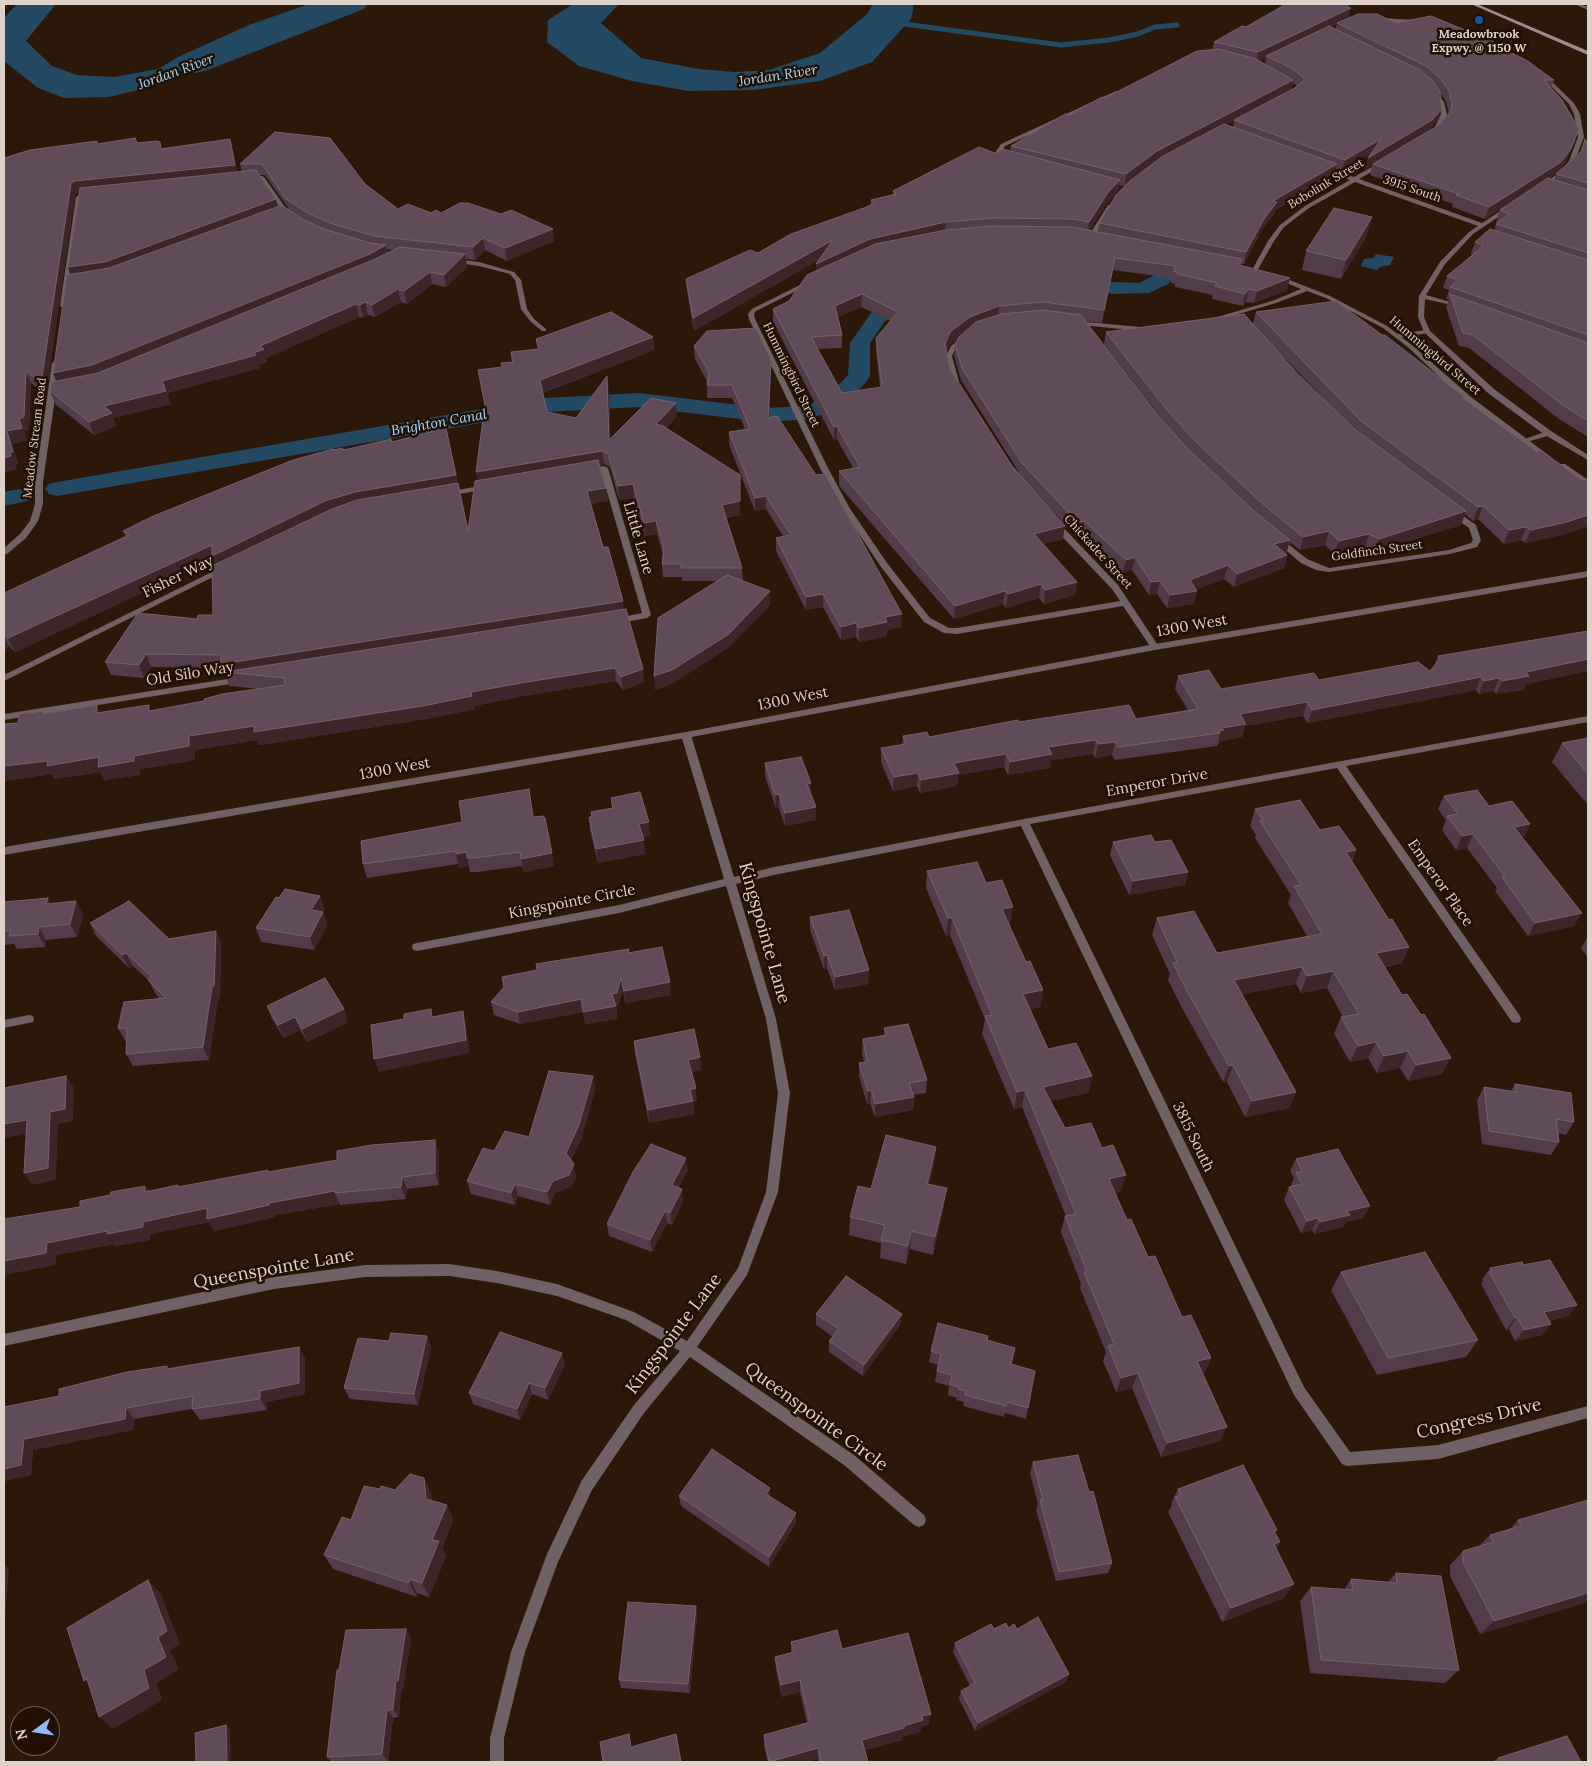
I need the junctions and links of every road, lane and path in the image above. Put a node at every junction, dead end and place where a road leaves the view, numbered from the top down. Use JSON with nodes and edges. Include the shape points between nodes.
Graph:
{"nodes":[{"id":1,"x":1473,"y":4,"type":"edge"},
{"id":2,"x":1576,"y":4,"type":"edge"},
{"id":3,"x":1588,"y":9,"type":"edge"},
{"id":4,"x":1376,"y":20,"type":"edge"},
{"id":5,"x":1420,"y":22,"type":"edge"},
{"id":6,"x":1588,"y":53,"type":"edge"},
{"id":7,"x":1534,"y":69,"type":"edge"},
{"id":8,"x":1426,"y":85,"type":"edge"},
{"id":9,"x":1128,"y":87,"type":"edge"},
{"id":10,"x":1432,"y":134,"type":"edge"},
{"id":11,"x":1585,"y":138,"type":"edge"},
{"id":12,"x":1391,"y":159,"type":"edge"},
{"id":13,"x":1009,"y":161,"type":"edge"},
{"id":14,"x":1312,"y":165,"type":"edge"},
{"id":15,"x":242,"y":179,"type":"edge"},
{"id":16,"x":1353,"y":180,"type":"junction"},
{"id":17,"x":1543,"y":186,"type":"junction"},
{"id":18,"x":1552,"y":188,"type":"edge"},
{"id":19,"x":1536,"y":191,"type":"edge"},
{"id":20,"x":89,"y":195,"type":"edge"},
{"id":21,"x":1116,"y":200,"type":"edge"},
{"id":22,"x":1520,"y":200,"type":"edge"},
{"id":23,"x":286,"y":213,"type":"junction"},
{"id":24,"x":277,"y":216,"type":"edge"},
{"id":25,"x":293,"y":218,"type":"edge"},
{"id":26,"x":1482,"y":225,"type":"junction"},
{"id":27,"x":1471,"y":233,"type":"junction"},
{"id":28,"x":1478,"y":235,"type":"dead end"},
{"id":29,"x":1081,"y":236,"type":"edge"},
{"id":30,"x":1091,"y":237,"type":"junction"},
{"id":31,"x":1100,"y":239,"type":"edge"},
{"id":32,"x":441,"y":260,"type":"edge"},
{"id":33,"x":1246,"y":268,"type":"edge"},
{"id":34,"x":1255,"y":270,"type":"junction"},
{"id":35,"x":1264,"y":273,"type":"edge"},
{"id":36,"x":1272,"y":276,"type":"edge"},
{"id":37,"x":818,"y":278,"type":"edge"},
{"id":38,"x":1307,"y":288,"type":"junction"},
{"id":39,"x":1422,"y":296,"type":"junction"},
{"id":40,"x":1463,"y":308,"type":"edge"},
{"id":41,"x":62,"y":314,"type":"edge"},
{"id":42,"x":1211,"y":320,"type":"edge"},
{"id":43,"x":1069,"y":322,"type":"edge"},
{"id":44,"x":1082,"y":324,"type":"junction"},
{"id":45,"x":544,"y":330,"type":"dead end"},
{"id":46,"x":1146,"y":330,"type":"edge"},
{"id":47,"x":1088,"y":331,"type":"edge"},
{"id":48,"x":972,"y":332,"type":"edge"},
{"id":49,"x":1427,"y":332,"type":"junction"},
{"id":50,"x":1397,"y":336,"type":"junction"},
{"id":51,"x":57,"y":351,"type":"edge"},
{"id":52,"x":960,"y":391,"type":"edge"},
{"id":53,"x":1548,"y":433,"type":"junction"},
{"id":54,"x":1523,"y":441,"type":"junction"},
{"id":55,"x":1588,"y":458,"type":"edge"},
{"id":56,"x":575,"y":473,"type":"edge"},
{"id":57,"x":1588,"y":482,"type":"edge"},
{"id":58,"x":499,"y":485,"type":"edge"},
{"id":59,"x":434,"y":496,"type":"edge"},
{"id":60,"x":1442,"y":505,"type":"edge"},
{"id":61,"x":1048,"y":515,"type":"edge"},
{"id":62,"x":1271,"y":534,"type":"edge"},
{"id":63,"x":4,"y":552,"type":"edge"},
{"id":64,"x":233,"y":566,"type":"edge"},
{"id":65,"x":1588,"y":574,"type":"edge"},
{"id":66,"x":1126,"y":603,"type":"junction"},
{"id":67,"x":609,"y":622,"type":"edge"},
{"id":68,"x":947,"y":631,"type":"joint"},
{"id":69,"x":1155,"y":647,"type":"junction"},
{"id":70,"x":4,"y":678,"type":"edge"},
{"id":71,"x":251,"y":678,"type":"edge"},
{"id":72,"x":4,"y":717,"type":"edge"},
{"id":73,"x":1588,"y":719,"type":"edge"},
{"id":74,"x":686,"y":735,"type":"junction"},
{"id":75,"x":1340,"y":765,"type":"junction"},
{"id":76,"x":1024,"y":822,"type":"junction"},
{"id":77,"x":4,"y":851,"type":"edge"},
{"id":78,"x":732,"y":882,"type":"junction"},
{"id":79,"x":418,"y":947,"type":"dead end"},
{"id":80,"x":29,"y":1019,"type":"dead end"},
{"id":81,"x":1516,"y":1019,"type":"dead end"},
{"id":82,"x":4,"y":1024,"type":"edge"},
{"id":83,"x":4,"y":1340,"type":"edge"},
{"id":84,"x":689,"y":1349,"type":"junction"},
{"id":85,"x":1588,"y":1412,"type":"edge"},
{"id":86,"x":1347,"y":1459,"type":"joint"},
{"id":87,"x":919,"y":1520,"type":"dead end"},
{"id":88,"x":497,"y":1762,"type":"edge"}],
"edges":[{"from":1,"to":6,"type":"main road"},
{"from":2,"to":3,"type":"street"},
{"from":4,"to":5,"type":"street"},
{"from":7,"to":11,"type":"street","via":[[1571,103]]},
{"from":8,"to":10,"type":"street","via":[[1441,102],[1444,114],[1440,127]]},
{"from":9,"to":13,"type":"street","via":[[1003,146],[998,153]]},
{"from":11,"to":17,"type":"street","via":[[1572,162]]},
{"from":12,"to":16,"type":"street","name":"Bobolink Street"},
{"from":14,"to":16,"type":"street","name":"3915 South"},
{"from":15,"to":23,"type":"street","via":[[262,178]]},
{"from":16,"to":26,"type":"street","name":"3915 South"},
{"from":16,"to":34,"type":"street","name":"Bobolink Street","via":[[1282,226]]},
{"from":17,"to":18,"type":"street"},
{"from":17,"to":19,"type":"street"},
{"from":20,"to":41,"type":"street","via":[[79,196],[69,285]]},
{"from":21,"to":30,"type":"street"},
{"from":22,"to":26,"type":"street"},
{"from":23,"to":24,"type":"street"},
{"from":23,"to":25,"type":"street"},
{"from":26,"to":27,"type":"street"},
{"from":27,"to":28,"type":"street"},
{"from":27,"to":39,"type":"street","via":[[1442,263]]},
{"from":29,"to":30,"type":"street"},
{"from":30,"to":31,"type":"street"},
{"from":32,"to":45,"type":"street","via":[[479,264],[512,273],[518,280],[524,309]]},
{"from":33,"to":34,"type":"street"},
{"from":34,"to":35,"type":"street"},
{"from":36,"to":38,"type":"street","name":"Hummingbird Street"},
{"from":37,"to":68,"type":"street","name":"Hummingbird Street","via":[[764,304],[751,314],[754,326],[846,507],[884,565],[927,620]]},
{"from":38,"to":42,"type":"street","via":[[1240,317]]},
{"from":38,"to":50,"type":"street","name":"Hummingbird Street","via":[[1367,316]]},
{"from":39,"to":40,"type":"street"},
{"from":39,"to":49,"type":"street","via":[[1422,317]]},
{"from":43,"to":44,"type":"street"},
{"from":44,"to":46,"type":"street"},
{"from":44,"to":47,"type":"street"},
{"from":48,"to":52,"type":"street","via":[[953,347],[950,356],[951,369]]},
{"from":49,"to":50,"type":"street"},
{"from":49,"to":53,"type":"street","name":"Hummingbird Street","via":[[1491,390]]},
{"from":50,"to":54,"type":"street","name":"Hummingbird Street","via":[[1468,399]]},
{"from":51,"to":63,"type":"street","name":"Meadow Stream Road","via":[[57,390],[39,482],[39,504],[34,522]]},
{"from":53,"to":54,"type":"street"},
{"from":53,"to":55,"type":"street","name":"Hummingbird Street"},
{"from":54,"to":57,"type":"street","name":"Hummingbird Street"},
{"from":56,"to":67,"type":"street","name":"Little Lane","via":[[604,468],[647,615]]},
{"from":58,"to":59,"type":"street"},
{"from":60,"to":62,"type":"street","name":"Goldfinch Street","via":[[1473,527],[1478,540],[1468,548],[1329,570],[1304,561]]},
{"from":61,"to":66,"type":"street","name":"Chickadee Street"},
{"from":64,"to":70,"type":"street","name":"Fisher Way"},
{"from":65,"to":69,"type":"street","name":"1300 West"},
{"from":66,"to":68,"type":"street","name":"Chickadee Street"},
{"from":66,"to":69,"type":"street","name":"Chickadee Street"},
{"from":69,"to":74,"type":"street","name":"1300 West"},
{"from":71,"to":72,"type":"street","name":"Old Silo Way"},
{"from":73,"to":75,"type":"street","name":"Emperor Drive"},
{"from":74,"to":77,"type":"street","name":"1300 West"},
{"from":74,"to":78,"type":"street","name":"Kingspointe Lane"},
{"from":75,"to":76,"type":"street","name":"Emperor Drive"},
{"from":75,"to":81,"type":"street","name":"Emperor Place"},
{"from":76,"to":78,"type":"street","name":"Emperor Drive"},
{"from":76,"to":86,"type":"street","name":"3815 South","via":[[1299,1391]]},
{"from":78,"to":79,"type":"street","name":"Kingspointe Circle","via":[[619,909]]},
{"from":78,"to":84,"type":"street","name":"Kingspointe Lane","via":[[771,1018],[784,1093],[772,1192],[743,1271]]},
{"from":80,"to":82,"type":"street"},
{"from":83,"to":84,"type":"street","name":"Queenspointe Lane","via":[[274,1282],[365,1271],[449,1270],[557,1290],[630,1316]]},
{"from":84,"to":87,"type":"street","name":"Queenspointe Circle","via":[[849,1460]]},
{"from":84,"to":88,"type":"street","name":"Kingspointe Lane","via":[[639,1409],[586,1485],[552,1559],[518,1652],[497,1738]]},
{"from":85,"to":86,"type":"street","name":"Congress Drive","via":[[1438,1452]]}]}
